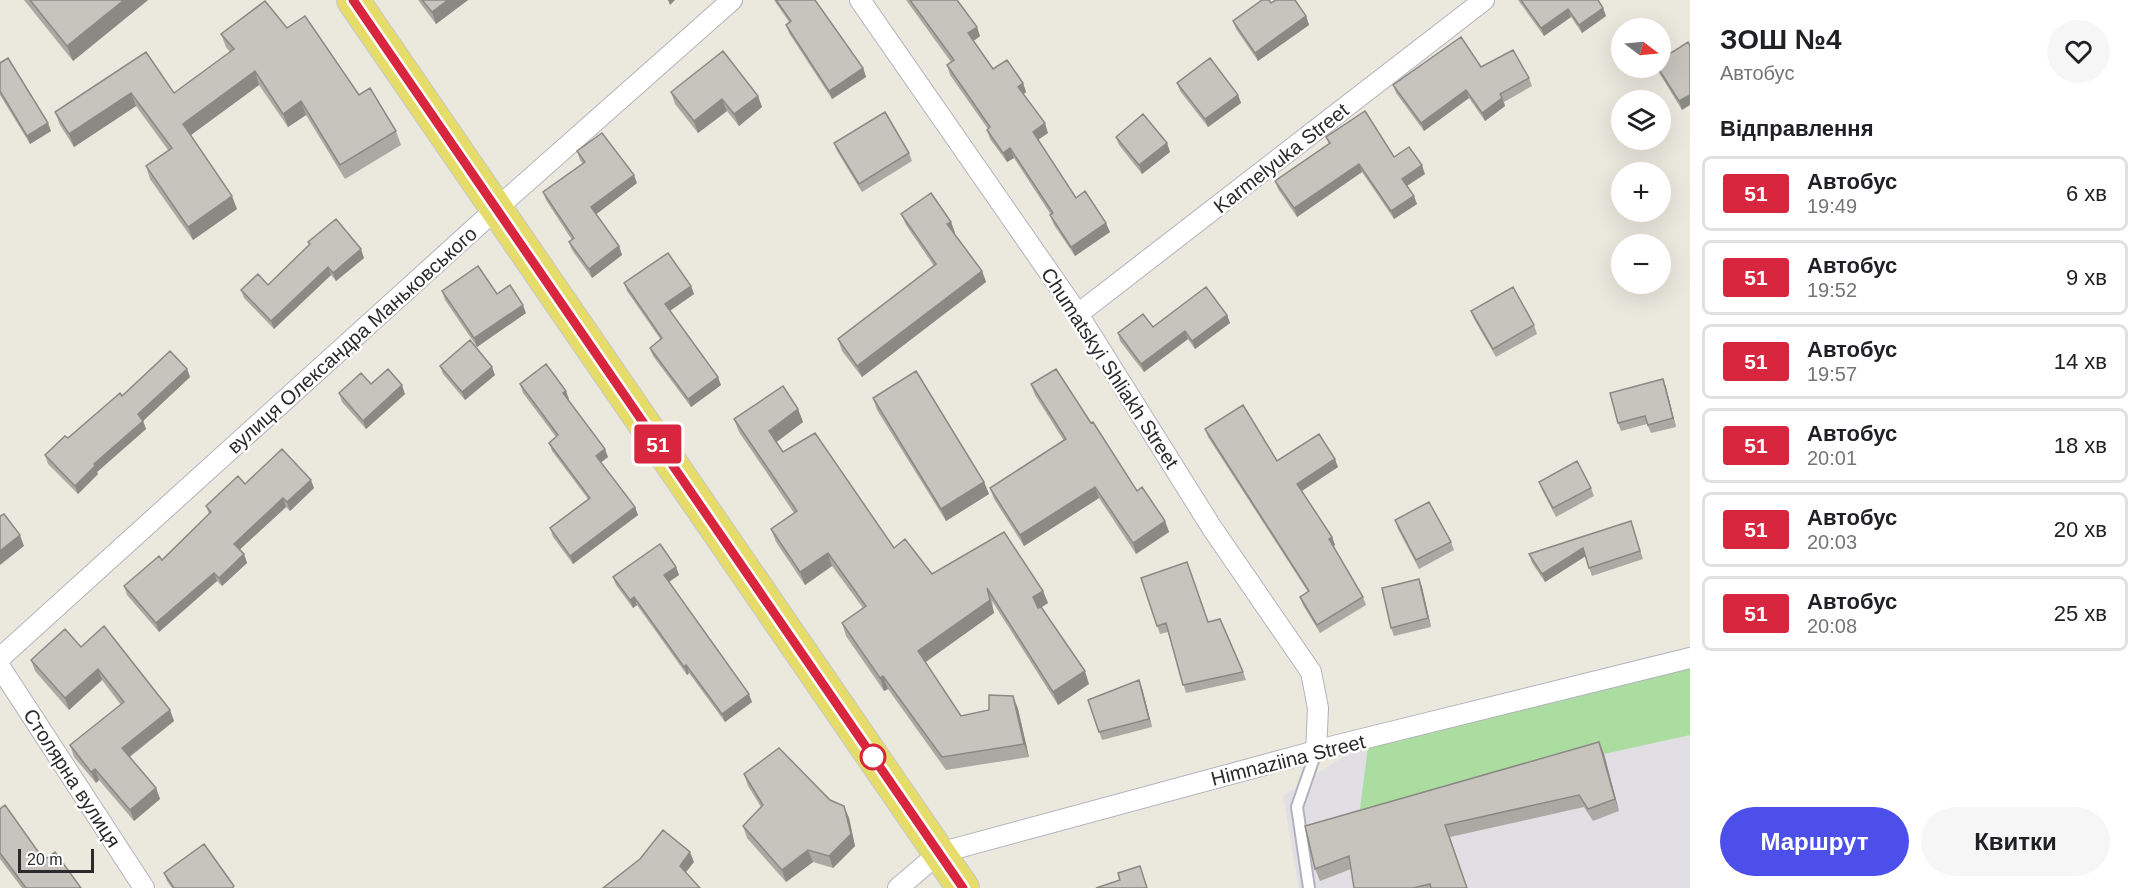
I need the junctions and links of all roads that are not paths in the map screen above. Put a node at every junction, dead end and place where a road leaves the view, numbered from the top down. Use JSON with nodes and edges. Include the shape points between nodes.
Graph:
{"nodes":[{"id":1,"x":353,"y":0,"type":"edge"},
{"id":2,"x":732,"y":0,"type":"edge"},
{"id":3,"x":860,"y":0,"type":"edge"},
{"id":4,"x":1484,"y":0,"type":"edge"},
{"id":5,"x":496,"y":209,"type":"junction"},
{"id":6,"x":1078,"y":314,"type":"junction"},
{"id":7,"x":0,"y":658,"type":"edge"},
{"id":8,"x":1690,"y":658,"type":"edge"},
{"id":9,"x":0,"y":667,"type":"edge"},
{"id":10,"x":1316,"y":752,"type":"junction"},
{"id":11,"x":939,"y":853,"type":"junction"},
{"id":12,"x":144,"y":888,"type":"edge"},
{"id":13,"x":898,"y":888,"type":"edge"},
{"id":14,"x":963,"y":888,"type":"edge"},
{"id":15,"x":1309,"y":888,"type":"edge"}],
"edges":[{"from":1,"to":5,"type":"main road"},
{"from":2,"to":5,"type":"street","name":"вулиця Олександра Маньковського"},
{"from":3,"to":6,"type":"street","name":"Chumatskyi Shliakh Street"},
{"from":4,"to":6,"type":"street","name":"Karmelyuka Street"},
{"from":5,"to":7,"type":"street","name":"вулиця Олександра Маньковського"},
{"from":5,"to":11,"type":"main road"},
{"from":6,"to":10,"type":"street","name":"Chumatskyi Shliakh Street","via":[[1212,528],[1311,672],[1318,708]]},
{"from":8,"to":10,"type":"street","name":"Himnaziina Street"},
{"from":9,"to":12,"type":"street","name":"Столярна вулиця"},
{"from":10,"to":11,"type":"street","name":"Himnaziina Street"},
{"from":10,"to":15,"type":"lane","via":[[1297,807]]},
{"from":11,"to":13,"type":"street","name":"Himnaziina Street"},
{"from":11,"to":14,"type":"main road"}]}
